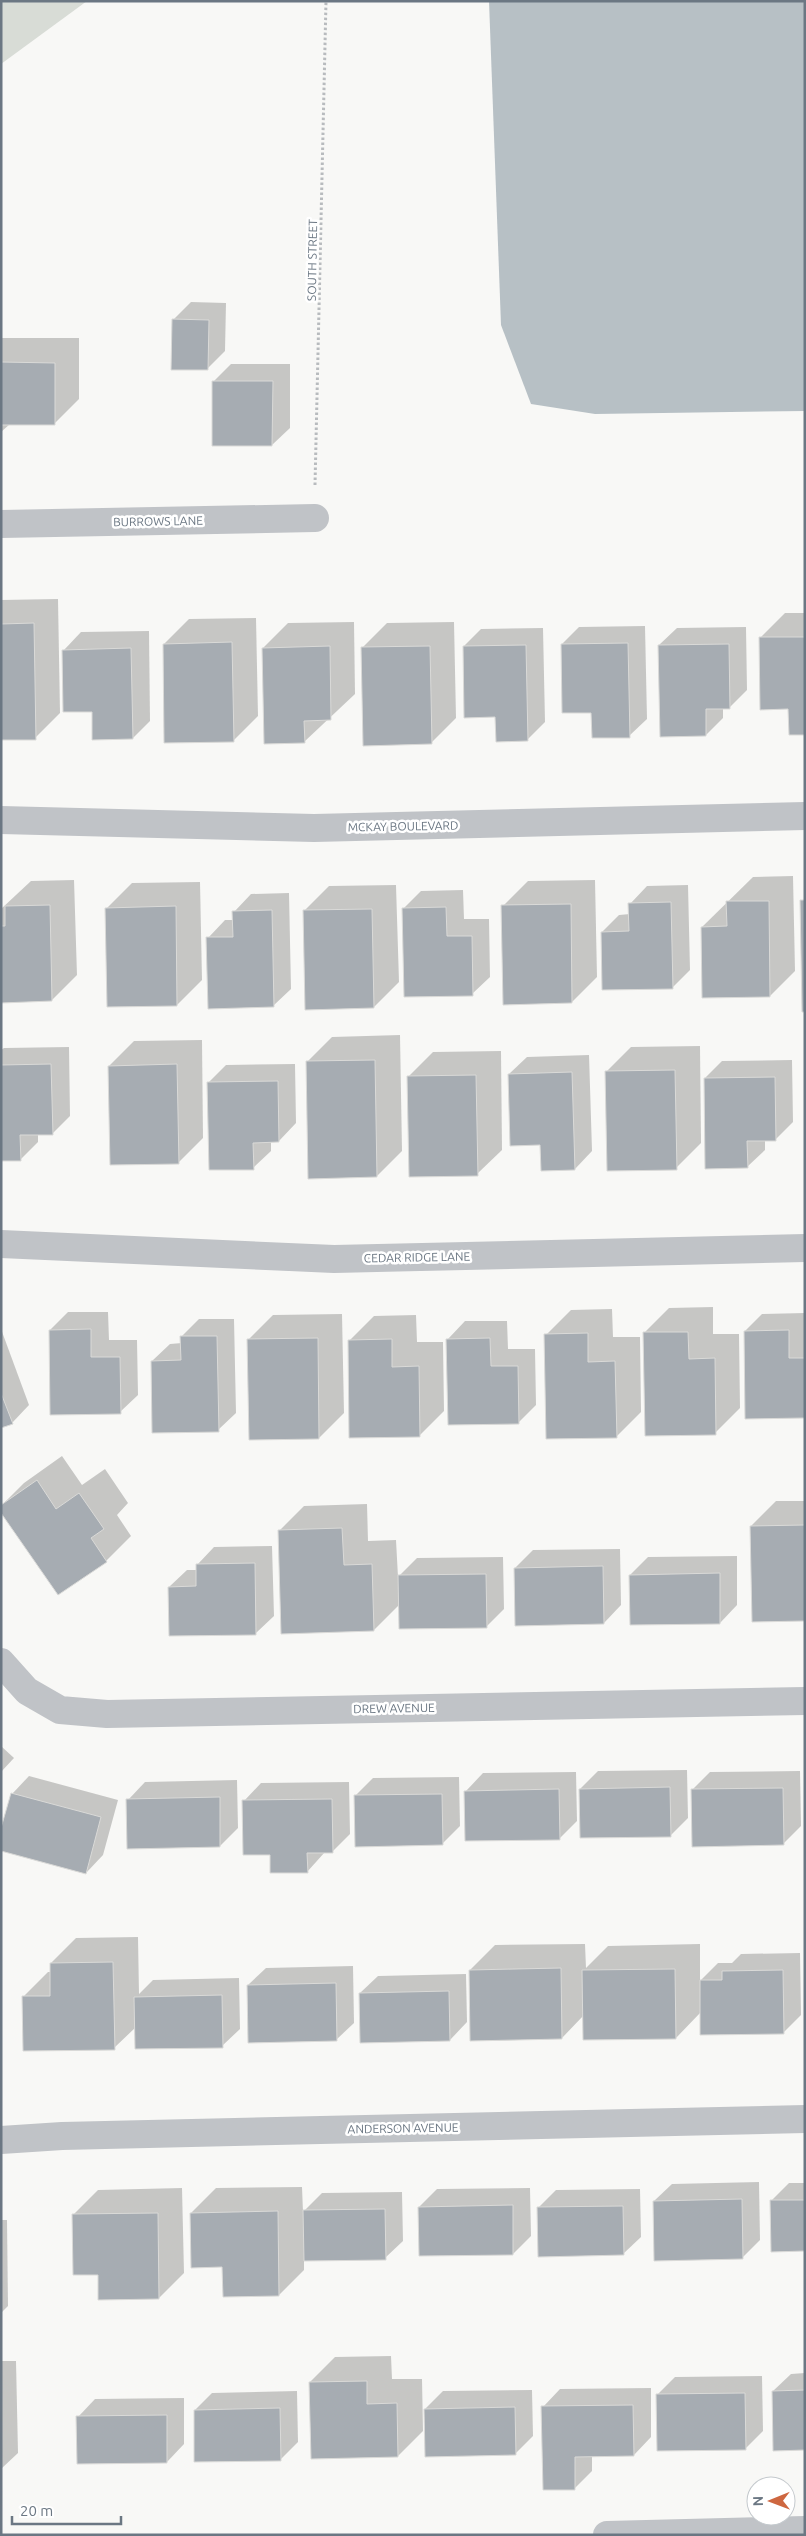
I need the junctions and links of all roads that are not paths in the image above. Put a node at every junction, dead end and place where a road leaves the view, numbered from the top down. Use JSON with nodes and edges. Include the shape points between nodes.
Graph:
{"nodes":[{"id":1,"x":315,"y":518,"type":"road end"},
{"id":2,"x":1,"y":524,"type":"edge"},
{"id":3,"x":805,"y":816,"type":"edge"},
{"id":4,"x":1,"y":820,"type":"edge"},
{"id":5,"x":1,"y":1244,"type":"edge"},
{"id":6,"x":805,"y":1248,"type":"edge"},
{"id":7,"x":1,"y":1662,"type":"edge"},
{"id":8,"x":805,"y":1701,"type":"edge"},
{"id":9,"x":805,"y":2119,"type":"edge"},
{"id":10,"x":1,"y":2140,"type":"edge"},
{"id":11,"x":805,"y":2530,"type":"edge"},
{"id":12,"x":607,"y":2535,"type":"edge"}],
"edges":[{"from":1,"to":2,"type":"street","name":"BURROWS LANE"},
{"from":3,"to":4,"type":"street","name":"MCKAY BOULEVARD","via":[[314,828]]},
{"from":5,"to":6,"type":"street","name":"CEDAR RIDGE LANE","via":[[334,1259]]},
{"from":7,"to":8,"type":"street","name":"DREW AVENUE","via":[[27,1690],[60,1710],[107,1714]]},
{"from":9,"to":10,"type":"street","name":"ANDERSON AVENUE"},
{"from":11,"to":12,"type":"street"}]}
